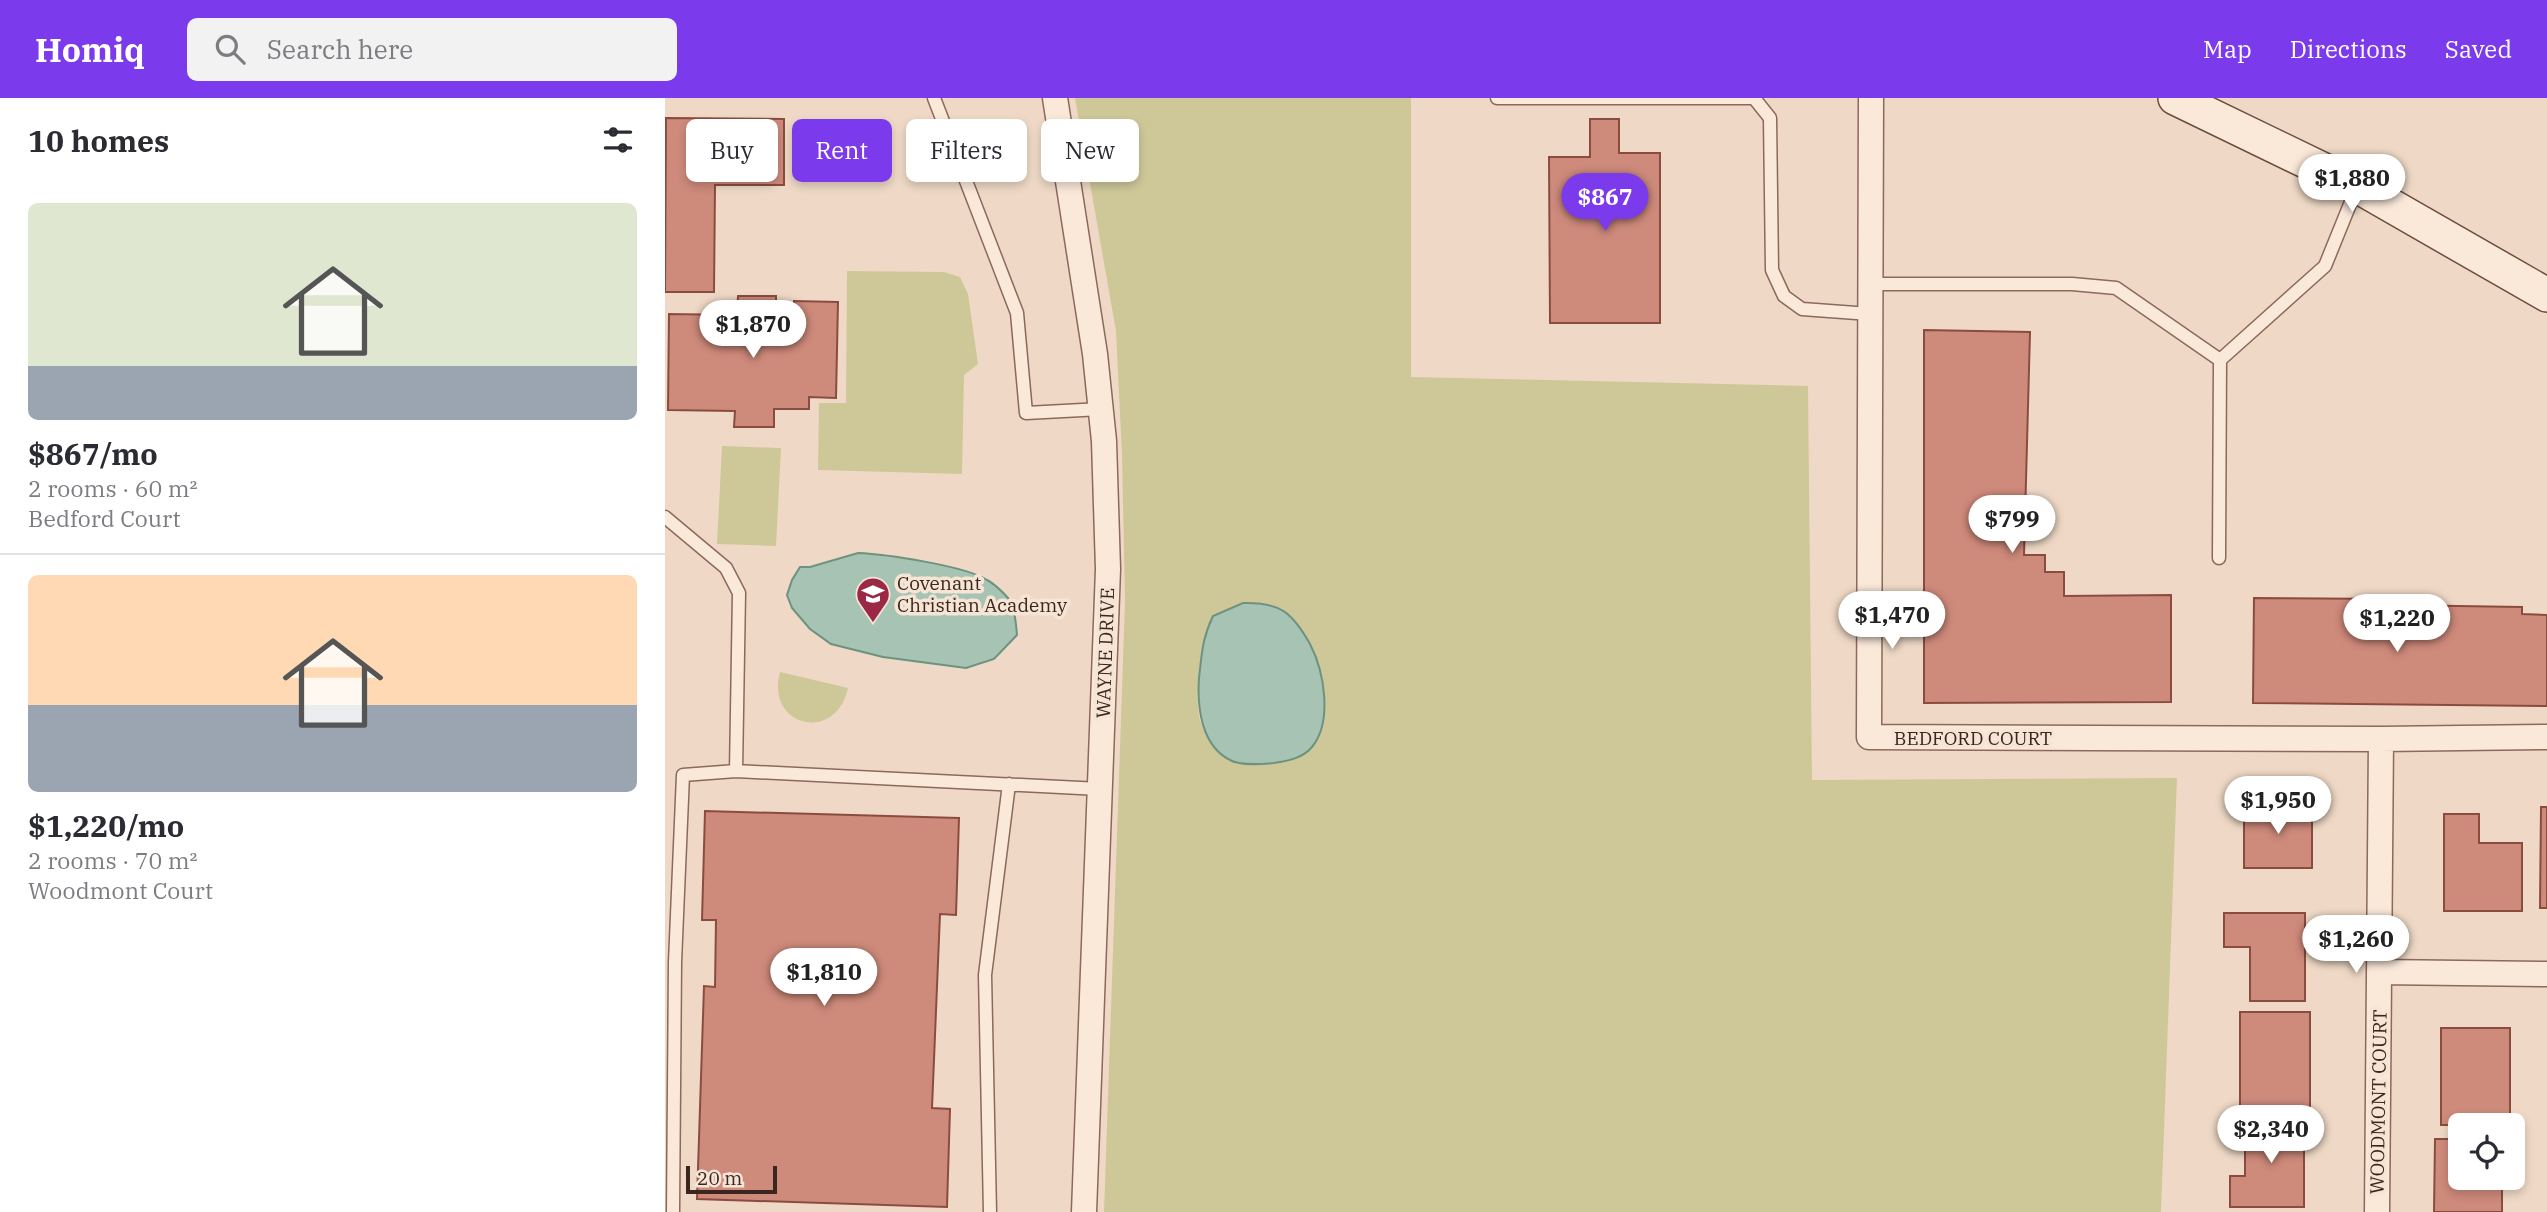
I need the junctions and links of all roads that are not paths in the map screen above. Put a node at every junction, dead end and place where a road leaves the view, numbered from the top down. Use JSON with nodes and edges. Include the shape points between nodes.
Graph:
{"nodes":[{"id":1,"x":934,"y":98,"type":"edge"},
{"id":2,"x":1055,"y":98,"type":"edge"},
{"id":3,"x":1497,"y":98,"type":"edge"},
{"id":4,"x":1871,"y":98,"type":"edge"},
{"id":5,"x":2175,"y":98,"type":"edge"},
{"id":6,"x":2357,"y":186,"type":"junction"},
{"id":7,"x":1870,"y":284,"type":"junction"},
{"id":8,"x":2547,"y":295,"type":"edge"},
{"id":9,"x":1870,"y":314,"type":"junction"},
{"id":10,"x":2220,"y":360,"type":"junction"},
{"id":11,"x":1101,"y":409,"type":"junction"},
{"id":12,"x":665,"y":517,"type":"edge"},
{"id":13,"x":2219,"y":558,"type":"dead end"},
{"id":14,"x":2547,"y":737,"type":"edge"},
{"id":15,"x":2381,"y":739,"type":"junction"},
{"id":16,"x":736,"y":771,"type":"junction"},
{"id":17,"x":1009,"y":784,"type":"junction"},
{"id":18,"x":1100,"y":789,"type":"junction"},
{"id":19,"x":2379,"y":972,"type":"junction"},
{"id":20,"x":2547,"y":974,"type":"edge"},
{"id":21,"x":673,"y":1212,"type":"edge"},
{"id":22,"x":990,"y":1212,"type":"edge"},
{"id":23,"x":1084,"y":1212,"type":"edge"},
{"id":24,"x":2377,"y":1212,"type":"edge"}],
"edges":[{"from":1,"to":11,"type":"lane","via":[[1017,313],[1027,413]]},
{"from":2,"to":11,"type":"street","name":"WAYNE DRIVE"},
{"from":3,"to":9,"type":"lane","via":[[1754,98],[1770,118],[1772,270],[1784,296],[1803,309]]},
{"from":4,"to":7,"type":"street","name":"BEDFORD COURT"},
{"from":5,"to":6,"type":"main road"},
{"from":6,"to":8,"type":"main road"},
{"from":6,"to":10,"type":"lane","via":[[2325,266]]},
{"from":7,"to":9,"type":"street","name":"BEDFORD COURT"},
{"from":7,"to":10,"type":"lane","via":[[2116,288]]},
{"from":9,"to":15,"type":"street","name":"BEDFORD COURT","via":[[1868,737]]},
{"from":10,"to":13,"type":"lane"},
{"from":11,"to":18,"type":"street","name":"WAYNE DRIVE","via":[[1108,569]]},
{"from":12,"to":16,"type":"lane","via":[[726,568],[739,593]]},
{"from":14,"to":15,"type":"street"},
{"from":15,"to":19,"type":"street","name":"WOODMONT COURT"},
{"from":16,"to":17,"type":"lane"},
{"from":16,"to":21,"type":"lane","via":[[683,775],[675,962]]},
{"from":17,"to":18,"type":"lane"},
{"from":17,"to":22,"type":"lane","via":[[985,975]]},
{"from":18,"to":23,"type":"street","name":"WAYNE DRIVE"},
{"from":19,"to":20,"type":"street"},
{"from":19,"to":24,"type":"street","name":"WOODMONT COURT"}]}
